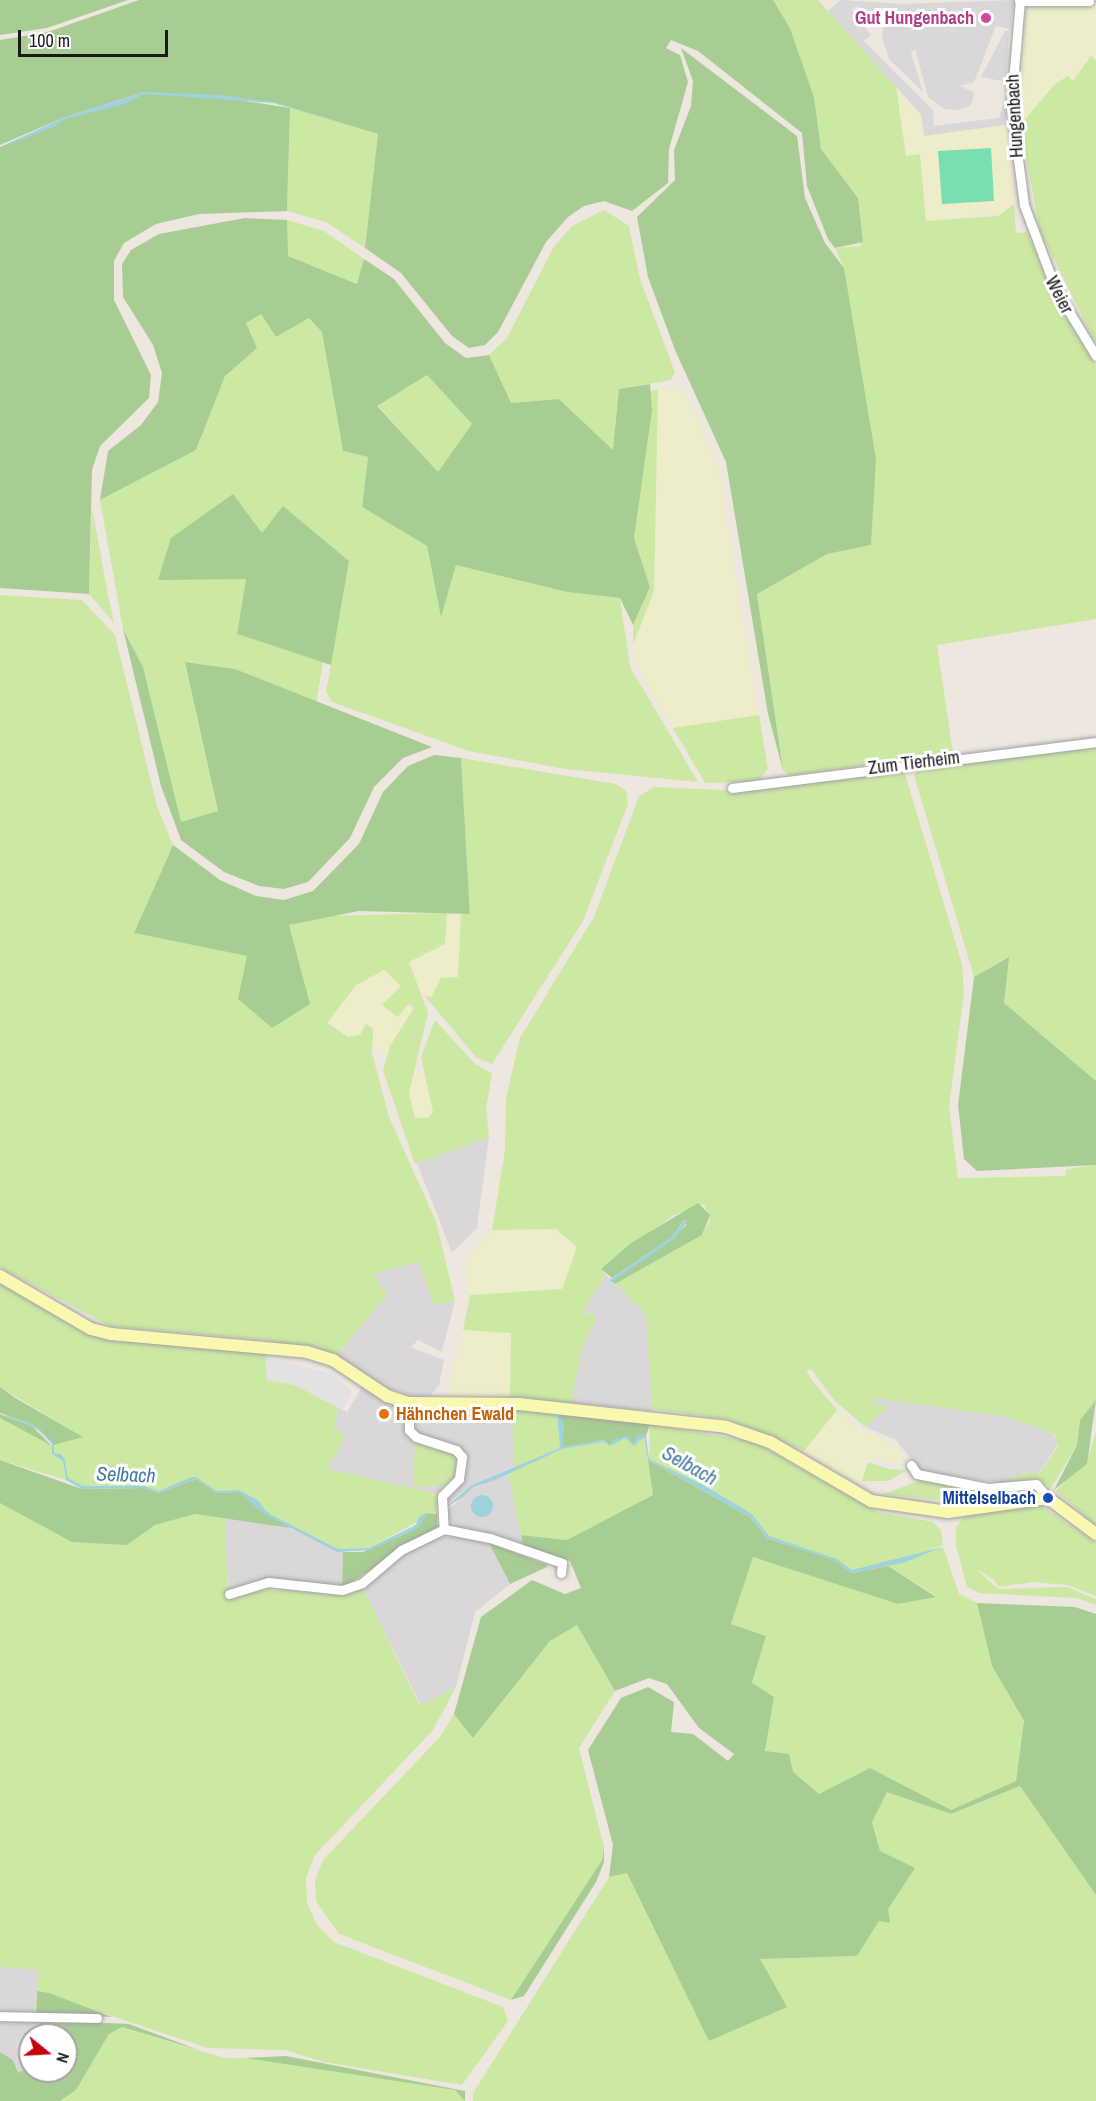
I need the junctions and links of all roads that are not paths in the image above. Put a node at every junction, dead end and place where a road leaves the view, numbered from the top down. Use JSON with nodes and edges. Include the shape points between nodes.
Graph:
{"nodes":[{"id":1,"x":1019,"y":1,"type":"edge"},
{"id":2,"x":1089,"y":1,"type":"edge"},
{"id":3,"x":1031,"y":229,"type":"joint"},
{"id":4,"x":1096,"y":356,"type":"edge"},
{"id":5,"x":1096,"y":742,"type":"edge"},
{"id":6,"x":732,"y":788,"type":"dead end"},
{"id":7,"x":0,"y":1276,"type":"edge"},
{"id":8,"x":409,"y":1403,"type":"junction"},
{"id":9,"x":911,"y":1465,"type":"dead end"},
{"id":10,"x":1048,"y":1498,"type":"junction"},
{"id":11,"x":444,"y":1529,"type":"junction"},
{"id":12,"x":1096,"y":1534,"type":"edge"},
{"id":13,"x":561,"y":1573,"type":"dead end"},
{"id":14,"x":229,"y":1594,"type":"dead end"},
{"id":15,"x":0,"y":2016,"type":"edge"},
{"id":16,"x":97,"y":2018,"type":"dead end"}],
"edges":[{"from":1,"to":2,"type":"street","name":"Hungenbach"},
{"from":1,"to":3,"type":"street","name":"Hungenbach","via":[[1011,106]]},
{"from":3,"to":4,"type":"street","name":"Weier","via":[[1056,290]]},
{"from":5,"to":6,"type":"street","name":"Zum Tierheim"},
{"from":7,"to":8,"type":"street","via":[[91,1329],[130,1338],[307,1352],[333,1360],[387,1396]]},
{"from":8,"to":10,"type":"street","via":[[519,1404],[726,1427],[770,1442],[866,1499],[917,1511],[948,1512]]},
{"from":8,"to":11,"type":"street","via":[[410,1430],[416,1437],[456,1450],[462,1457],[459,1479],[441,1496]]},
{"from":9,"to":10,"type":"street","via":[[917,1474],[988,1488],[1036,1484]]},
{"from":10,"to":12,"type":"street"},
{"from":11,"to":13,"type":"street","via":[[490,1538],[562,1563]]},
{"from":11,"to":14,"type":"street","via":[[401,1550],[362,1583],[342,1590],[268,1582]]},
{"from":15,"to":16,"type":"street"}]}
